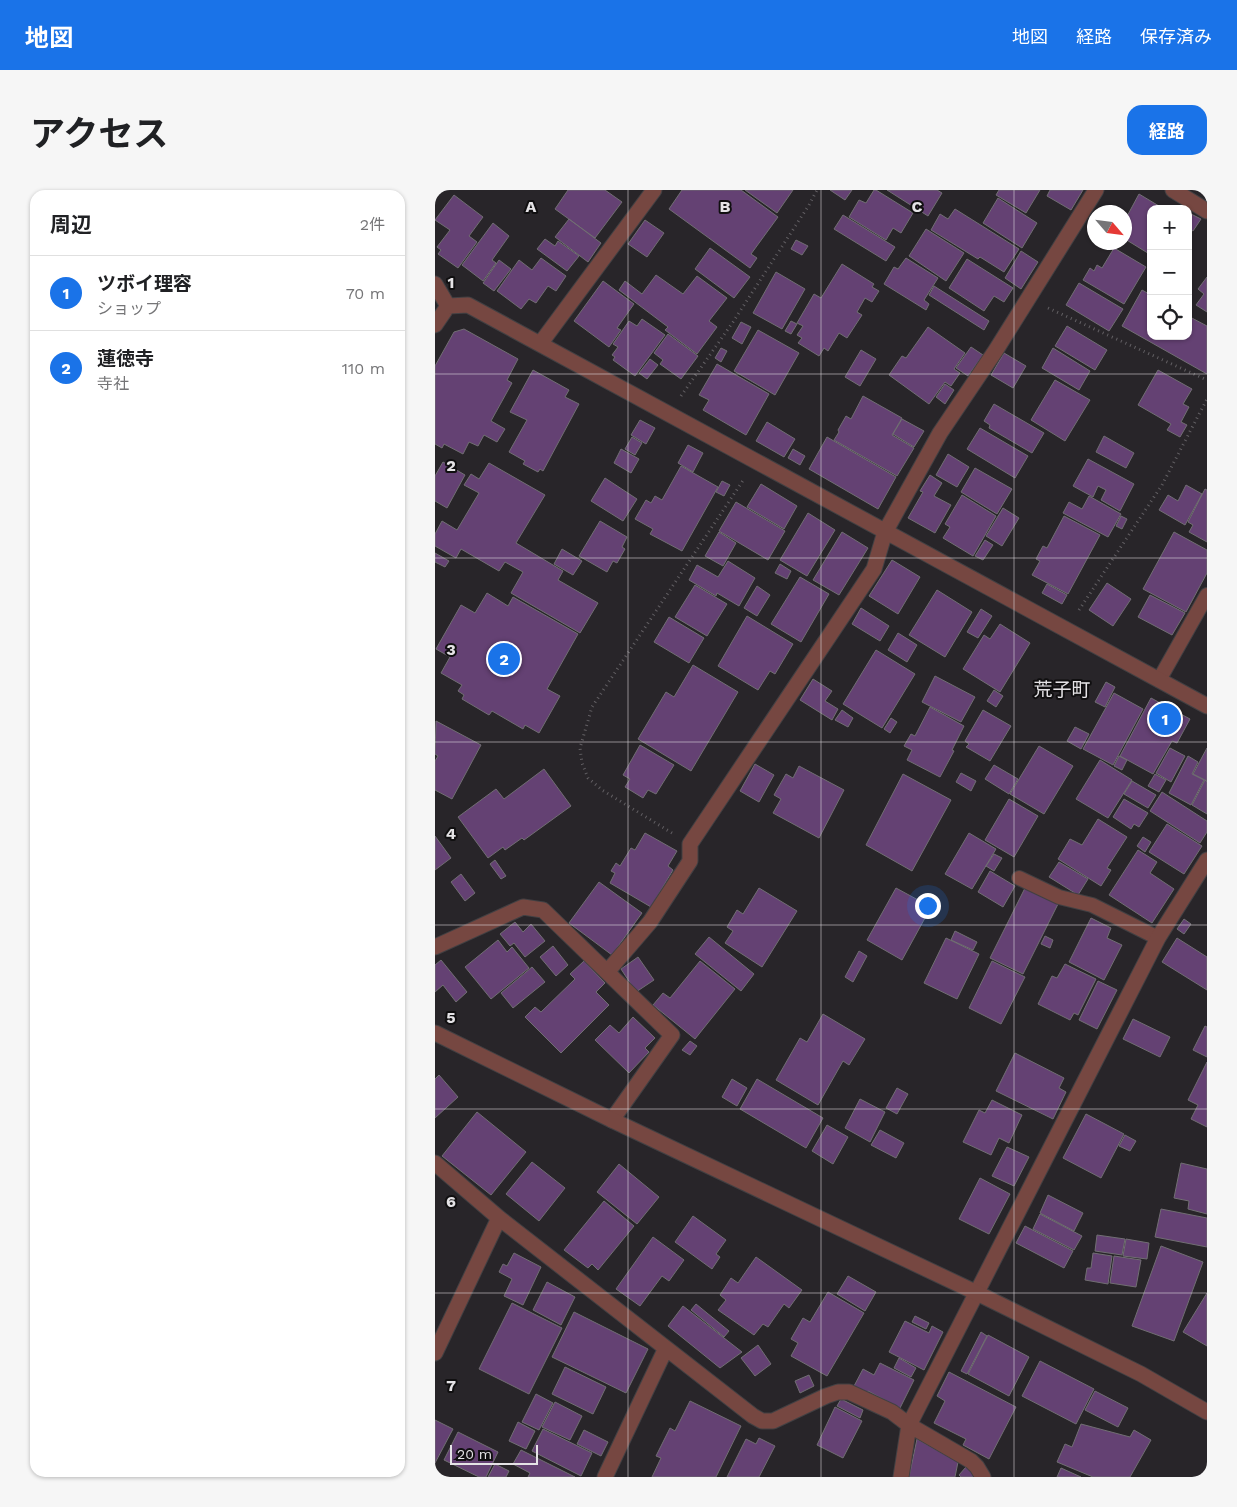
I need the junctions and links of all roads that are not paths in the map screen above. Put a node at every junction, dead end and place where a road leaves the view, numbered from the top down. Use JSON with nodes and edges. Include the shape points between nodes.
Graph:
{"nodes":[{"id":1,"x":654,"y":190,"type":"edge"},
{"id":2,"x":1096,"y":190,"type":"edge"},
{"id":3,"x":1173,"y":190,"type":"edge"},
{"id":4,"x":1207,"y":212,"type":"edge"},
{"id":5,"x":435,"y":284,"type":"edge"},
{"id":6,"x":448,"y":306,"type":"junction"},
{"id":7,"x":435,"y":325,"type":"edge"},
{"id":8,"x":540,"y":344,"type":"junction"},
{"id":9,"x":885,"y":532,"type":"junction"},
{"id":10,"x":1207,"y":595,"type":"edge"},
{"id":11,"x":1159,"y":680,"type":"junction"},
{"id":12,"x":1207,"y":706,"type":"edge"},
{"id":13,"x":1207,"y":860,"type":"edge"},
{"id":14,"x":1019,"y":878,"type":"dead end"},
{"id":15,"x":1158,"y":938,"type":"junction"},
{"id":16,"x":435,"y":947,"type":"edge"},
{"id":17,"x":607,"y":972,"type":"junction"},
{"id":18,"x":435,"y":1033,"type":"edge"},
{"id":19,"x":612,"y":1120,"type":"junction"},
{"id":20,"x":435,"y":1163,"type":"edge"},
{"id":21,"x":499,"y":1218,"type":"junction"},
{"id":22,"x":977,"y":1293,"type":"junction"},
{"id":23,"x":666,"y":1348,"type":"junction"},
{"id":24,"x":435,"y":1353,"type":"edge"},
{"id":25,"x":1207,"y":1412,"type":"edge"},
{"id":26,"x":909,"y":1425,"type":"junction"},
{"id":27,"x":605,"y":1477,"type":"edge"},
{"id":28,"x":901,"y":1477,"type":"edge"},
{"id":29,"x":983,"y":1477,"type":"edge"}],
"edges":[{"from":1,"to":8,"type":"street"},
{"from":2,"to":9,"type":"street","via":[[940,433]]},
{"from":3,"to":4,"type":"street"},
{"from":5,"to":6,"type":"street"},
{"from":6,"to":7,"type":"street"},
{"from":6,"to":8,"type":"street","via":[[468,305]]},
{"from":8,"to":9,"type":"street"},
{"from":9,"to":11,"type":"street"},
{"from":9,"to":17,"type":"street","via":[[873,569],[690,844],[690,861],[649,922]]},
{"from":10,"to":11,"type":"lane"},
{"from":11,"to":12,"type":"street"},
{"from":13,"to":15,"type":"street"},
{"from":14,"to":15,"type":"lane","via":[[1059,897],[1092,905]]},
{"from":15,"to":22,"type":"street"},
{"from":16,"to":17,"type":"street","via":[[523,907],[543,910]]},
{"from":17,"to":19,"type":"street","via":[[672,1035]]},
{"from":18,"to":19,"type":"street"},
{"from":19,"to":22,"type":"street"},
{"from":20,"to":21,"type":"street"},
{"from":21,"to":23,"type":"street"},
{"from":21,"to":24,"type":"street"},
{"from":22,"to":25,"type":"street","via":[[1141,1374]]},
{"from":22,"to":26,"type":"street"},
{"from":23,"to":26,"type":"street","via":[[762,1421],[773,1421],[825,1396],[849,1392],[892,1412]]},
{"from":23,"to":27,"type":"street"},
{"from":26,"to":28,"type":"street"},
{"from":26,"to":29,"type":"street","via":[[971,1461]]}]}
